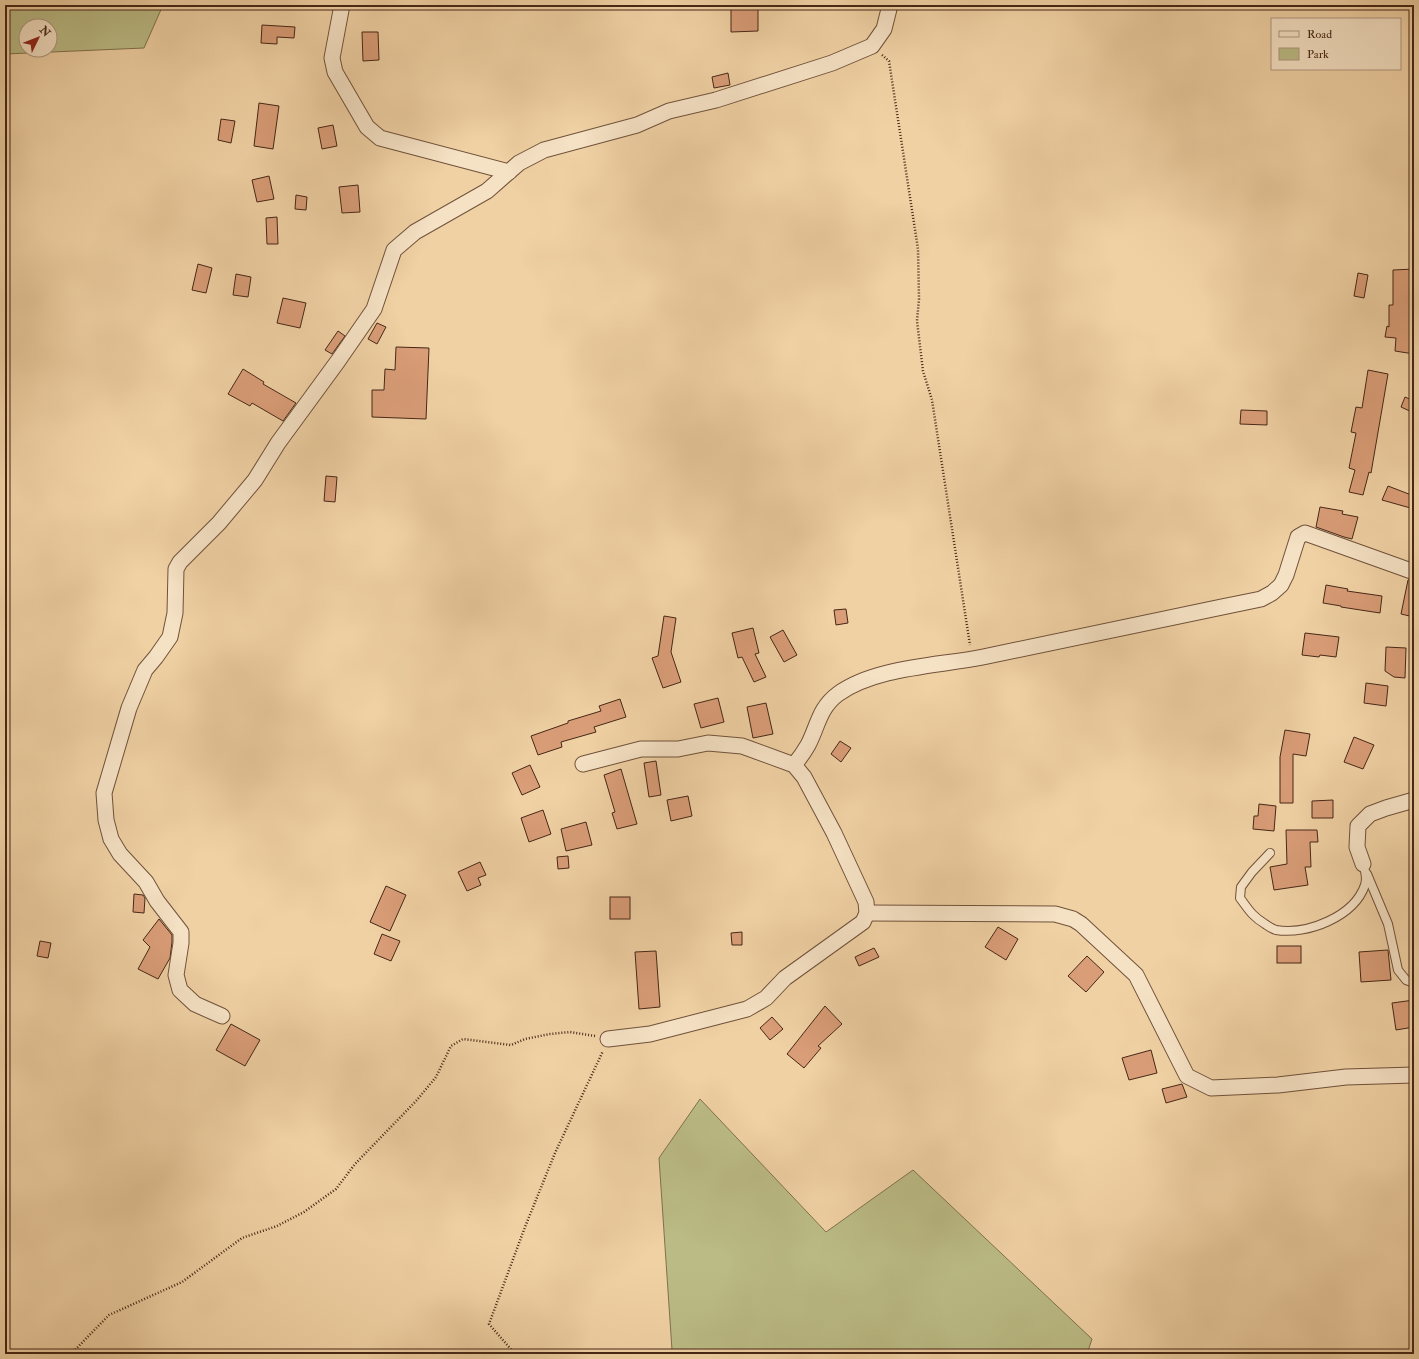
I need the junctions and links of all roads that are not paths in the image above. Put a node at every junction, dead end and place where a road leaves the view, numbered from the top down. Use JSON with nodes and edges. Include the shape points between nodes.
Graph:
{"nodes":[{"id":1,"x":342,"y":5,"type":"edge"},
{"id":2,"x":890,"y":5,"type":"edge"},
{"id":3,"x":509,"y":172,"type":"junction"},
{"id":4,"x":1414,"y":572,"type":"edge"},
{"id":5,"x":583,"y":764,"type":"dead end"},
{"id":6,"x":794,"y":765,"type":"junction"},
{"id":7,"x":1414,"y":800,"type":"edge"},
{"id":8,"x":1270,"y":853,"type":"dead end"},
{"id":9,"x":1363,"y":864,"type":"junction"},
{"id":10,"x":867,"y":913,"type":"junction"},
{"id":11,"x":1414,"y":983,"type":"edge"},
{"id":12,"x":222,"y":1016,"type":"dead end"},
{"id":13,"x":608,"y":1039,"type":"road end"},
{"id":14,"x":1414,"y":1076,"type":"edge"}],
"edges":[{"from":1,"to":3,"type":"street","via":[[332,58],[335,72],[367,127],[380,138]]},
{"from":2,"to":3,"type":"street","via":[[884,29],[872,46],[824,65],[716,100],[669,111],[637,125],[544,150],[519,163]]},
{"from":3,"to":12,"type":"street","via":[[486,191],[415,232],[394,250],[374,309],[278,443],[255,480],[176,569],[175,614],[170,637],[145,670],[129,708],[104,793],[106,820],[111,839],[120,854],[146,882],[181,932],[176,975],[180,990],[195,1004]]},
{"from":4,"to":6,"type":"street","via":[[1305,533],[1298,537],[1280,585],[1261,599],[972,659],[892,672],[854,684],[826,705],[808,745]]},
{"from":5,"to":6,"type":"street","via":[[641,749],[678,749],[708,743],[742,746]]},
{"from":6,"to":10,"type":"street","via":[[804,777],[834,833],[866,902]]},
{"from":7,"to":9,"type":"street","via":[[1370,814],[1358,826],[1357,847]]},
{"from":8,"to":9,"type":"lane","via":[[1241,887],[1240,898],[1253,916],[1274,929],[1292,930],[1318,926],[1342,914],[1359,898],[1366,884]]},
{"from":9,"to":11,"type":"lane","via":[[1388,924],[1398,970],[1406,980]]},
{"from":10,"to":13,"type":"street","via":[[863,922],[785,978],[766,998],[747,1010],[650,1034]]},
{"from":10,"to":14,"type":"street","via":[[1055,914],[1073,919],[1136,975],[1187,1076],[1210,1088],[1278,1085],[1346,1077]]}]}
